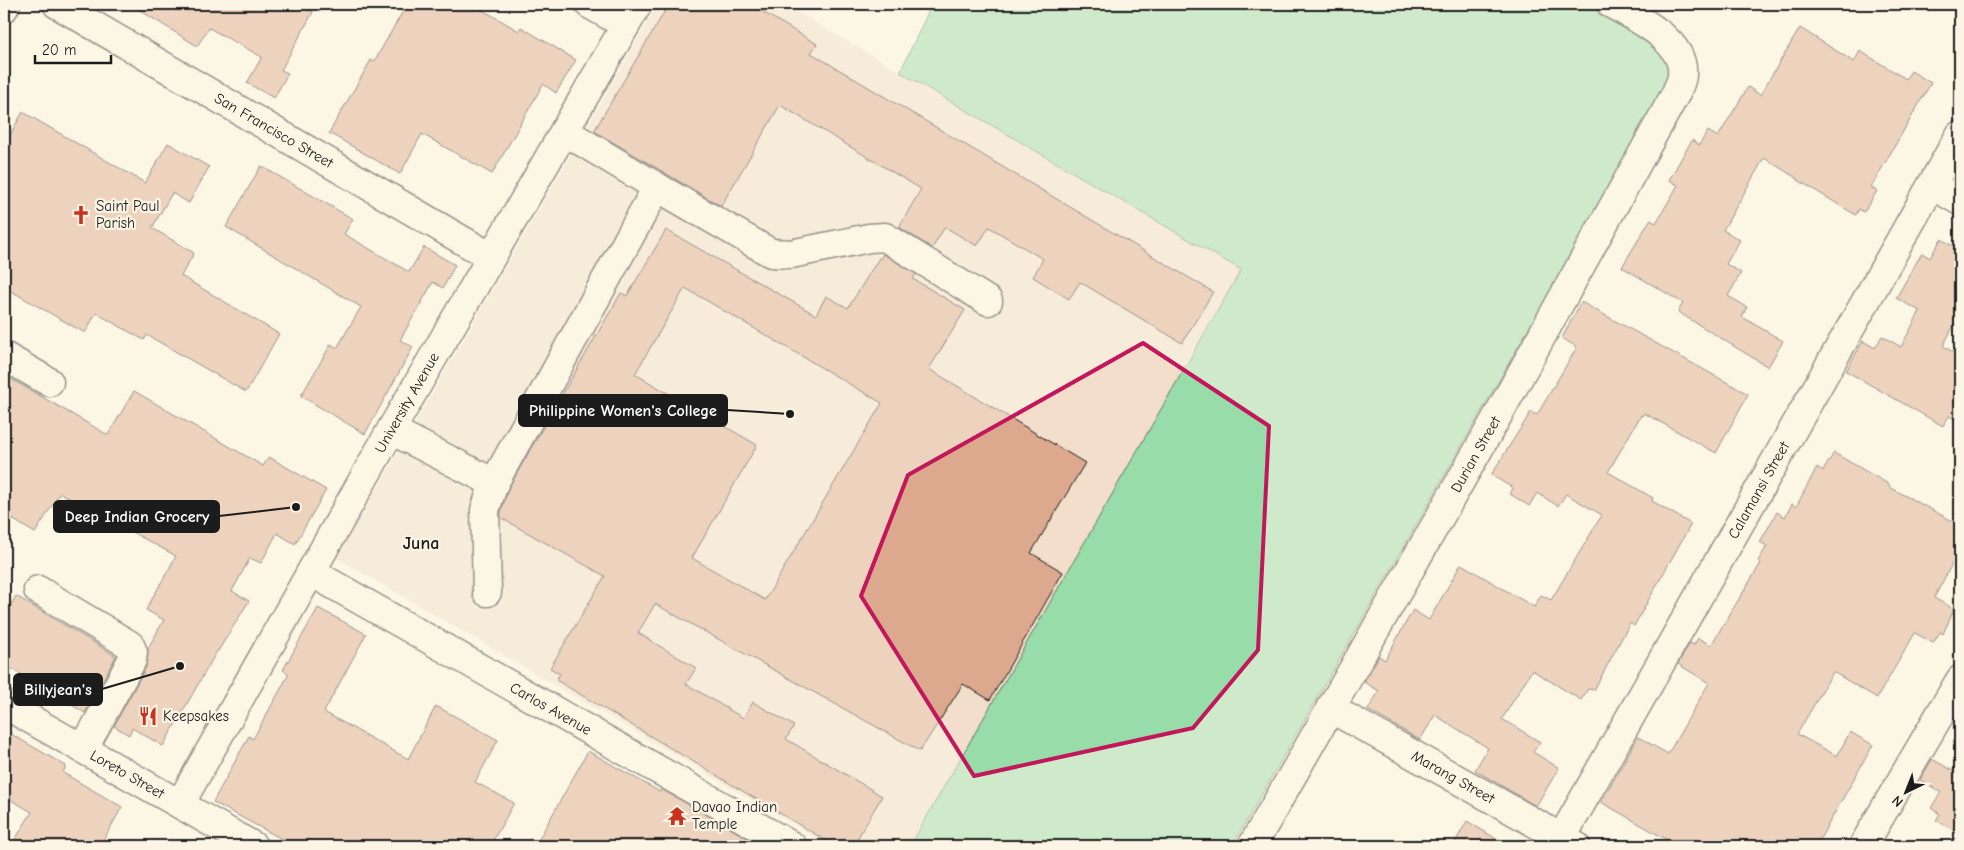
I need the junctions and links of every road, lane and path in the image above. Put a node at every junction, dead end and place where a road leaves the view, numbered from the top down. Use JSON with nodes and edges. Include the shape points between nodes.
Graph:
{"nodes":[{"id":1,"x":6,"y":4,"type":"edge"},
{"id":2,"x":57,"y":4,"type":"edge"},
{"id":3,"x":589,"y":4,"type":"edge"},
{"id":4,"x":1611,"y":4,"type":"edge"},
{"id":5,"x":4,"y":8,"type":"edge"},
{"id":6,"x":632,"y":14,"type":"edge"},
{"id":7,"x":564,"y":131,"type":"junction"},
{"id":8,"x":1960,"y":135,"type":"edge"},
{"id":9,"x":1932,"y":185,"type":"junction"},
{"id":10,"x":657,"y":186,"type":"junction"},
{"id":11,"x":1960,"y":201,"type":"edge"},
{"id":12,"x":492,"y":257,"type":"junction"},
{"id":13,"x":988,"y":301,"type":"dead end"},
{"id":14,"x":4,"y":356,"type":"edge"},
{"id":15,"x":49,"y":382,"type":"dead end"},
{"id":16,"x":391,"y":430,"type":"junction"},
{"id":17,"x":494,"y":483,"type":"junction"},
{"id":18,"x":311,"y":572,"type":"junction"},
{"id":19,"x":38,"y":590,"type":"dead end"},
{"id":20,"x":487,"y":592,"type":"dead end"},
{"id":21,"x":1960,"y":680,"type":"edge"},
{"id":22,"x":4,"y":704,"type":"edge"},
{"id":23,"x":1330,"y":708,"type":"junction"},
{"id":24,"x":84,"y":748,"type":"junction"},
{"id":25,"x":180,"y":804,"type":"junction"},
{"id":26,"x":1565,"y":843,"type":"edge"},
{"id":27,"x":253,"y":846,"type":"edge"},
{"id":28,"x":792,"y":846,"type":"edge"},
{"id":29,"x":1252,"y":846,"type":"edge"},
{"id":30,"x":1863,"y":846,"type":"edge"}],
"edges":[{"from":1,"to":5,"type":"street"},
{"from":2,"to":12,"type":"street","name":"San Francisco Street"},
{"from":3,"to":6,"type":"street"},
{"from":4,"to":23,"type":"street","name":"Durian Street","via":[[1644,22],[1680,55],[1682,74],[1676,93],[1497,417]]},
{"from":6,"to":7,"type":"street","name":"University Avenue"},
{"from":7,"to":10,"type":"street"},
{"from":7,"to":12,"type":"street","name":"University Avenue"},
{"from":8,"to":9,"type":"street","name":"Calamansi Street"},
{"from":9,"to":11,"type":"street"},
{"from":9,"to":26,"type":"street","name":"Calamansi Street"},
{"from":10,"to":13,"type":"street","via":[[771,253],[791,254],[884,237]]},
{"from":10,"to":17,"type":"street"},
{"from":12,"to":16,"type":"street","name":"University Avenue"},
{"from":14,"to":15,"type":"street"},
{"from":16,"to":17,"type":"street"},
{"from":16,"to":18,"type":"street","name":"University Avenue"},
{"from":17,"to":20,"type":"street","via":[[485,510]]},
{"from":18,"to":25,"type":"street","name":"University Avenue"},
{"from":18,"to":28,"type":"street","name":"Carlos Avenue"},
{"from":19,"to":24,"type":"street","via":[[130,644],[133,652],[132,660]]},
{"from":21,"to":30,"type":"street"},
{"from":22,"to":24,"type":"street","name":"Loreto Street"},
{"from":23,"to":26,"type":"street","name":"Marang Street"},
{"from":23,"to":29,"type":"street","name":"Durian Street"},
{"from":24,"to":25,"type":"street","name":"Loreto Street"},
{"from":25,"to":27,"type":"street","name":"Loreto Street"}]}
